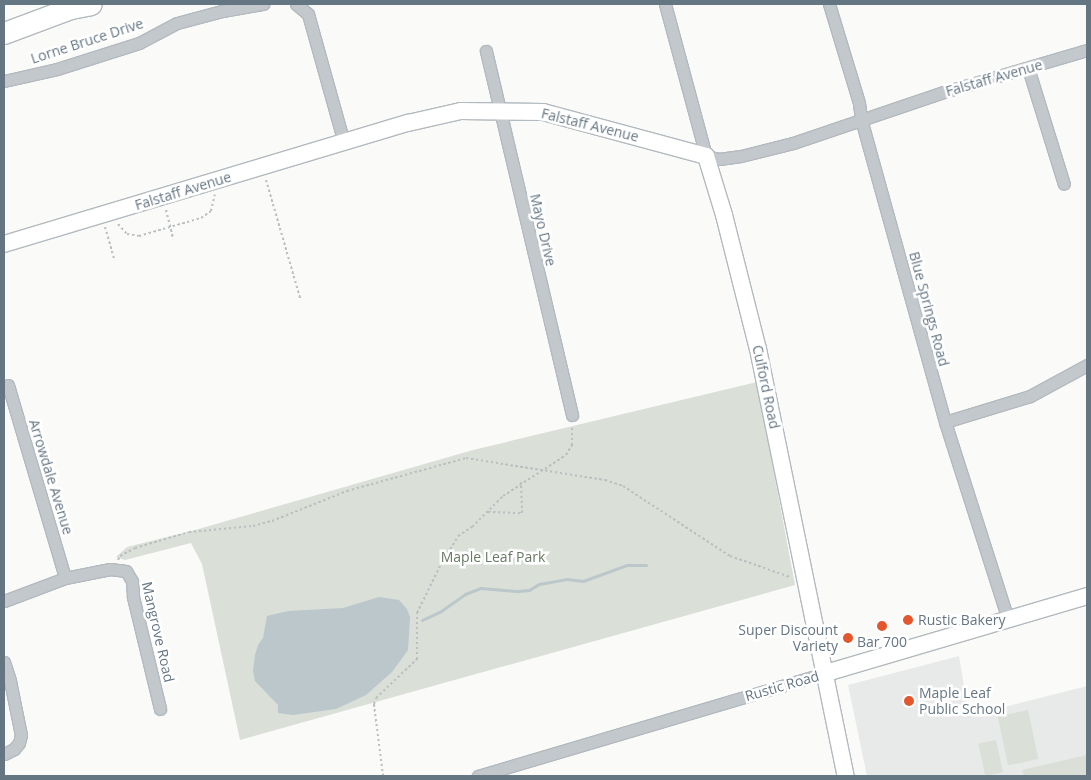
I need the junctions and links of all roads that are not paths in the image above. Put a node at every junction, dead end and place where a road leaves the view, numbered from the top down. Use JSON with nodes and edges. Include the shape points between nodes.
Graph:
{"nodes":[{"id":1,"x":92,"y":4,"type":"edge"},
{"id":2,"x":263,"y":4,"type":"edge"},
{"id":3,"x":296,"y":4,"type":"edge"},
{"id":4,"x":665,"y":4,"type":"edge"},
{"id":5,"x":829,"y":4,"type":"edge"},
{"id":6,"x":4,"y":33,"type":"edge"},
{"id":7,"x":1087,"y":50,"type":"edge"},
{"id":8,"x":486,"y":51,"type":"dead end"},
{"id":9,"x":1028,"y":68,"type":"junction"},
{"id":10,"x":4,"y":81,"type":"edge"},
{"id":11,"x":500,"y":110,"type":"junction"},
{"id":12,"x":861,"y":119,"type":"junction"},
{"id":13,"x":344,"y":143,"type":"junction"},
{"id":14,"x":706,"y":156,"type":"junction"},
{"id":15,"x":1064,"y":184,"type":"dead end"},
{"id":16,"x":5,"y":240,"type":"edge"},
{"id":17,"x":1087,"y":365,"type":"edge"},
{"id":18,"x":8,"y":386,"type":"dead end"},
{"id":19,"x":572,"y":415,"type":"road end"},
{"id":20,"x":945,"y":422,"type":"junction"},
{"id":21,"x":65,"y":578,"type":"junction"},
{"id":22,"x":1087,"y":596,"type":"edge"},
{"id":23,"x":4,"y":601,"type":"edge"},
{"id":24,"x":1008,"y":619,"type":"junction"},
{"id":25,"x":4,"y":662,"type":"edge"},
{"id":26,"x":826,"y":673,"type":"junction"},
{"id":27,"x":160,"y":709,"type":"dead end"},
{"id":28,"x":4,"y":754,"type":"edge"},
{"id":29,"x":478,"y":776,"type":"edge"},
{"id":30,"x":846,"y":776,"type":"edge"}],
"edges":[{"from":1,"to":6,"type":"highway","via":[[71,8]]},
{"from":2,"to":10,"type":"street","name":"Lorne Bruce Drive","via":[[177,23],[138,43],[57,69]]},
{"from":3,"to":13,"type":"street","via":[[308,14]]},
{"from":4,"to":14,"type":"street","name":"Culford Road"},
{"from":5,"to":12,"type":"street","name":"Blue Springs Road"},
{"from":7,"to":9,"type":"street","name":"Falstaff Avenue"},
{"from":8,"to":11,"type":"street","name":"Mayo Drive"},
{"from":9,"to":12,"type":"street","name":"Falstaff Avenue"},
{"from":9,"to":15,"type":"street"},
{"from":11,"to":13,"type":"street","name":"Falstaff Avenue","via":[[461,110]]},
{"from":11,"to":14,"type":"street","name":"Falstaff Avenue","via":[[543,112]]},
{"from":11,"to":19,"type":"street","name":"Mayo Drive"},
{"from":12,"to":14,"type":"street","name":"Falstaff Avenue","via":[[793,143],[741,156],[719,159]]},
{"from":12,"to":20,"type":"street","name":"Blue Springs Road"},
{"from":13,"to":16,"type":"street","name":"Falstaff Avenue"},
{"from":14,"to":26,"type":"street","name":"Culford Road","via":[[748,305]]},
{"from":17,"to":20,"type":"street","via":[[1030,396]]},
{"from":18,"to":21,"type":"street","name":"Arrowdale Avenue"},
{"from":20,"to":24,"type":"street","name":"Blue Springs Road"},
{"from":21,"to":23,"type":"street"},
{"from":21,"to":27,"type":"street","name":"Mangrove Road","via":[[114,569],[126,571],[132,581]]},
{"from":22,"to":24,"type":"street","name":"Rustic Road"},
{"from":24,"to":26,"type":"street","name":"Rustic Road"},
{"from":25,"to":28,"type":"street","via":[[21,735],[14,749]]},
{"from":26,"to":29,"type":"street","name":"Rustic Road"},
{"from":26,"to":30,"type":"street","name":"Culford Road"}]}
